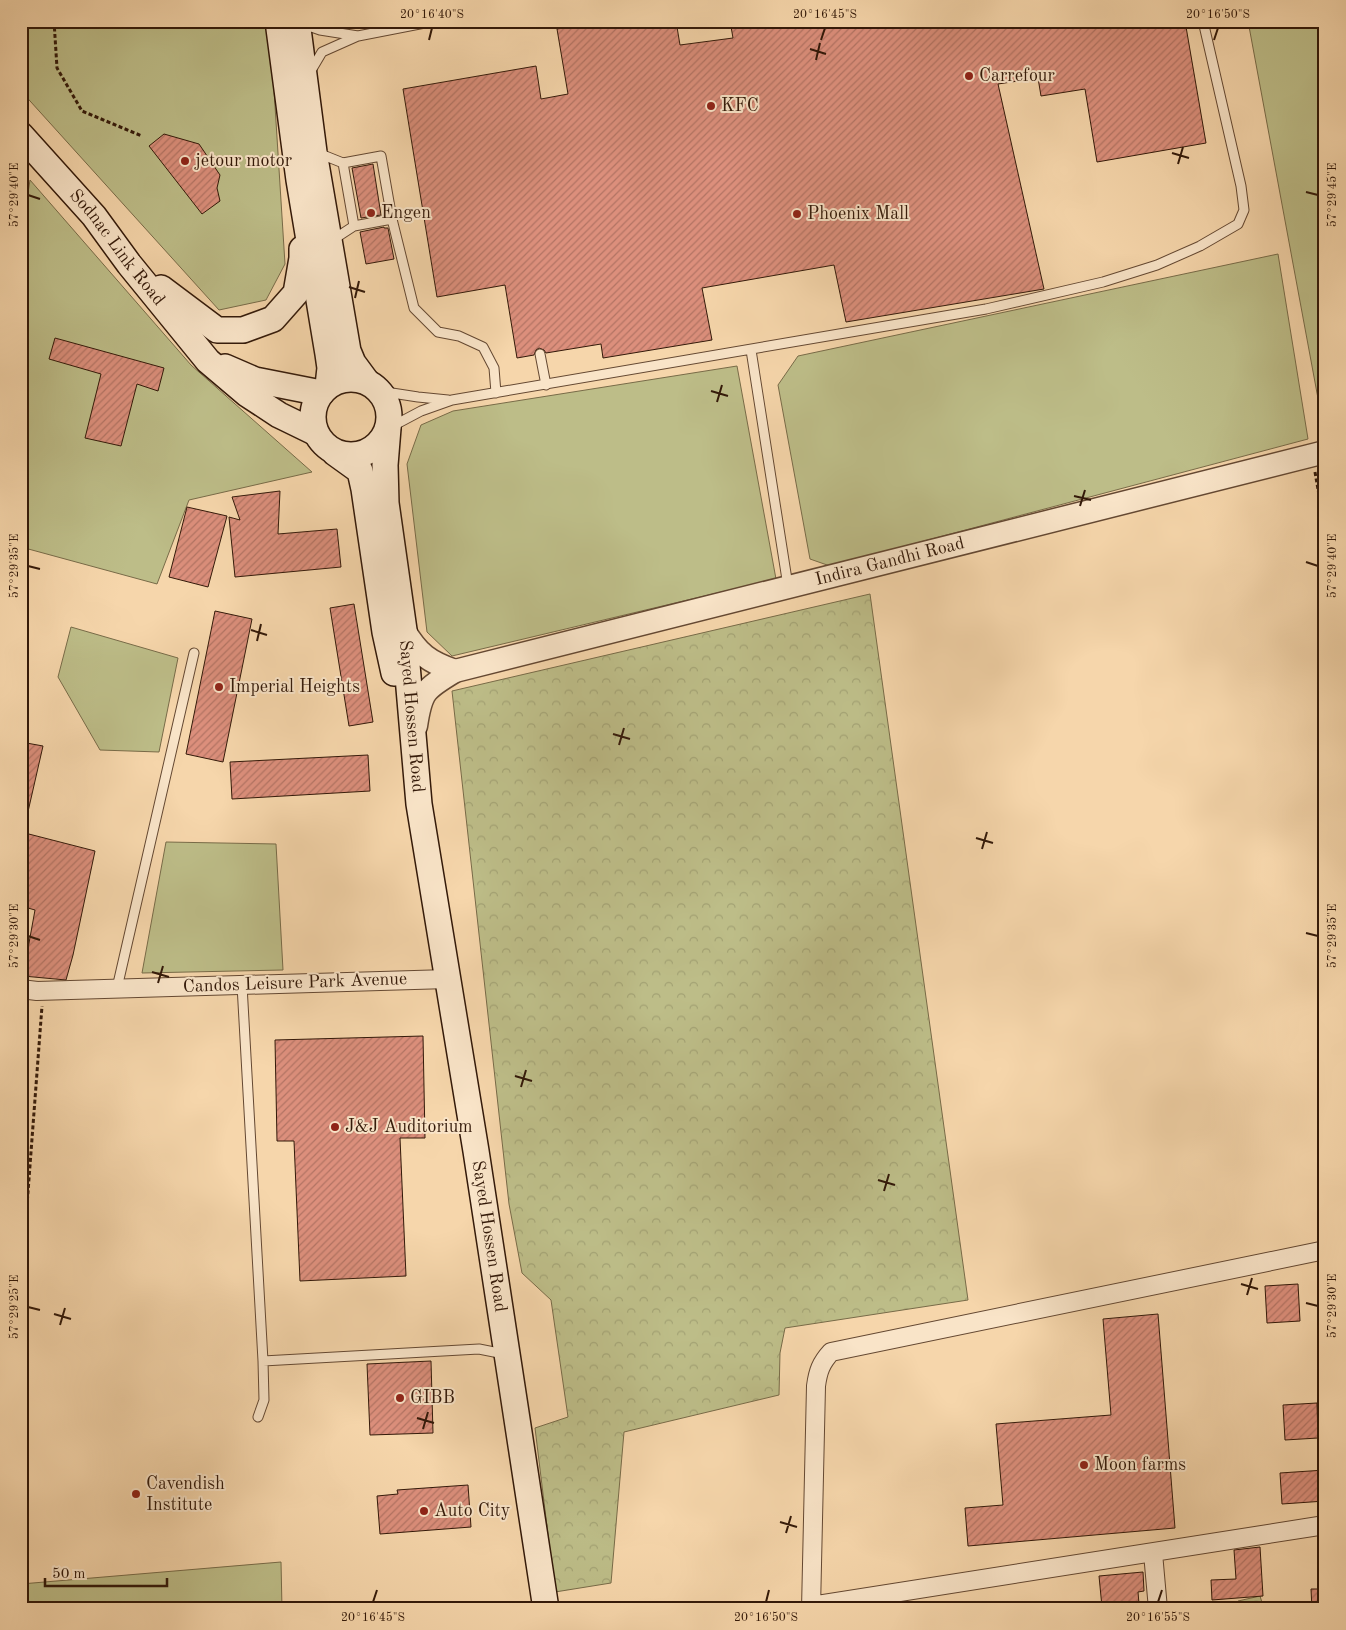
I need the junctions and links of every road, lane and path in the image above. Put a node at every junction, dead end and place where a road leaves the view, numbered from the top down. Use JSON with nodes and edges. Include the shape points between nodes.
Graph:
{"nodes":[{"id":1,"x":54,"y":21,"type":"edge"},
{"id":2,"x":278,"y":21,"type":"edge"},
{"id":3,"x":297,"y":21,"type":"edge"},
{"id":4,"x":435,"y":21,"type":"edge"},
{"id":5,"x":1203,"y":21,"type":"edge"},
{"id":6,"x":358,"y":36,"type":"junction"},
{"id":7,"x":305,"y":81,"type":"junction"},
{"id":8,"x":21,"y":135,"type":"edge"},
{"id":9,"x":142,"y":136,"type":"dead end"},
{"id":10,"x":314,"y":152,"type":"junction"},
{"id":11,"x":343,"y":163,"type":"junction"},
{"id":12,"x":299,"y":180,"type":"junction"},
{"id":13,"x":21,"y":199,"type":"edge"},
{"id":14,"x":27,"y":201,"type":"dead end"},
{"id":15,"x":392,"y":219,"type":"junction"},
{"id":16,"x":354,"y":226,"type":"junction"},
{"id":17,"x":328,"y":242,"type":"junction"},
{"id":18,"x":129,"y":264,"type":"junction"},
{"id":19,"x":751,"y":350,"type":"junction"},
{"id":20,"x":540,"y":354,"type":"dead end"},
{"id":21,"x":208,"y":361,"type":"junction"},
{"id":22,"x":546,"y":385,"type":"junction"},
{"id":23,"x":373,"y":386,"type":"junction"},
{"id":24,"x":324,"y":390,"type":"junction"},
{"id":25,"x":496,"y":393,"type":"junction"},
{"id":26,"x":452,"y":400,"type":"junction"},
{"id":27,"x":388,"y":428,"type":"junction"},
{"id":28,"x":316,"y":433,"type":"junction"},
{"id":29,"x":335,"y":453,"type":"junction"},
{"id":30,"x":1319,"y":454,"type":"edge"},
{"id":31,"x":1325,"y":530,"type":"edge"},
{"id":32,"x":788,"y":588,"type":"junction"},
{"id":33,"x":404,"y":630,"type":"junction"},
{"id":34,"x":194,"y":653,"type":"dead end"},
{"id":35,"x":455,"y":671,"type":"junction"},
{"id":36,"x":413,"y":743,"type":"junction"},
{"id":37,"x":418,"y":793,"type":"junction"},
{"id":38,"x":448,"y":979,"type":"junction"},
{"id":39,"x":242,"y":985,"type":"junction"},
{"id":40,"x":117,"y":988,"type":"junction"},
{"id":41,"x":21,"y":989,"type":"edge"},
{"id":42,"x":42,"y":990,"type":"junction"},
{"id":43,"x":1325,"y":1250,"type":"edge"},
{"id":44,"x":21,"y":1285,"type":"edge"},
{"id":45,"x":507,"y":1354,"type":"junction"},
{"id":46,"x":263,"y":1361,"type":"junction"},
{"id":47,"x":258,"y":1417,"type":"dead end"},
{"id":48,"x":1325,"y":1525,"type":"edge"},
{"id":49,"x":1153,"y":1553,"type":"junction"},
{"id":50,"x":811,"y":1608,"type":"edge"},
{"id":51,"x":546,"y":1609,"type":"edge"},
{"id":52,"x":1158,"y":1609,"type":"edge"}],
"edges":[{"from":1,"to":9,"type":"path","via":[[57,68],[82,111]]},
{"from":2,"to":12,"type":"main road"},
{"from":3,"to":6,"type":"lane","via":[[320,30]]},
{"from":3,"to":7,"type":"main road"},
{"from":4,"to":6,"type":"lane"},
{"from":5,"to":19,"type":"lane","via":[[1241,186],[1244,210],[1238,224],[1165,262],[1103,282],[986,309]]},
{"from":6,"to":7,"type":"lane","via":[[322,52]]},
{"from":7,"to":10,"type":"main road"},
{"from":8,"to":18,"type":"main road","name":"Sodnac Link Road","via":[[94,216]]},
{"from":10,"to":11,"type":"lane"},
{"from":10,"to":17,"type":"main road"},
{"from":11,"to":15,"type":"lane","via":[[382,156]]},
{"from":11,"to":16,"type":"lane"},
{"from":12,"to":18,"type":"main road","via":[[302,258],[296,293],[273,319],[243,330],[217,330]]},
{"from":12,"to":24,"type":"main road","via":[[330,368]]},
{"from":13,"to":14,"type":"path"},
{"from":15,"to":16,"type":"lane"},
{"from":15,"to":25,"type":"lane","via":[[414,308],[438,332],[459,336],[483,347],[494,368]]},
{"from":16,"to":17,"type":"lane"},
{"from":17,"to":23,"type":"main road","via":[[348,351],[353,363]]},
{"from":18,"to":21,"type":"main road","name":"Sodnac Link Road"},
{"from":19,"to":22,"type":"lane"},
{"from":19,"to":32,"type":"lane"},
{"from":20,"to":22,"type":"lane"},
{"from":21,"to":24,"type":"main road","name":"Sodnac Link Road","via":[[255,380]]},
{"from":21,"to":28,"type":"main road","name":"Sodnac Link Road","via":[[247,394]]},
{"from":22,"to":25,"type":"lane"},
{"from":23,"to":24,"type":"main road","via":[[357,379],[347,379],[337,381]]},
{"from":23,"to":26,"type":"lane","via":[[418,398]]},
{"from":23,"to":27,"type":"main road","via":[[388,408]]},
{"from":24,"to":28,"type":"main road","via":[[314,405],[312,419]]},
{"from":25,"to":26,"type":"lane"},
{"from":26,"to":27,"type":"lane"},
{"from":27,"to":29,"type":"main road","via":[[373,449],[348,456]]},
{"from":27,"to":33,"type":"main road","name":"Sayed Hossen Road","via":[[386,503]]},
{"from":28,"to":29,"type":"main road"},
{"from":29,"to":37,"type":"main road","name":"Sayed Hossen Road","via":[[360,471],[386,632]]},
{"from":30,"to":31,"type":"path"},
{"from":30,"to":32,"type":"street","name":"Indira Gandhi Road"},
{"from":32,"to":35,"type":"street","name":"Indira Gandhi Road"},
{"from":33,"to":35,"type":"street","via":[[425,658]]},
{"from":33,"to":36,"type":"main road","name":"Sayed Hossen Road"},
{"from":34,"to":40,"type":"lane"},
{"from":35,"to":36,"type":"street","name":"Indira Gandhi Road","via":[[423,695]]},
{"from":36,"to":37,"type":"main road","name":"Sayed Hossen Road"},
{"from":37,"to":38,"type":"main road","name":"Sayed Hossen Road"},
{"from":38,"to":39,"type":"street","name":"Candos Leisure Park Avenue"},
{"from":38,"to":45,"type":"main road","name":"Sayed Hossen Road"},
{"from":39,"to":40,"type":"street","name":"Candos Leisure Park Avenue"},
{"from":39,"to":46,"type":"lane"},
{"from":40,"to":42,"type":"street","name":"Candos Leisure Park Avenue"},
{"from":41,"to":42,"type":"street","name":"Candos Leisure Park Avenue"},
{"from":42,"to":44,"type":"path"},
{"from":43,"to":50,"type":"street","via":[[831,1352],[818,1369],[816,1386]]},
{"from":45,"to":46,"type":"lane","via":[[479,1348]]},
{"from":45,"to":51,"type":"main road","name":"Sayed Hossen Road"},
{"from":46,"to":47,"type":"lane","via":[[264,1400]]},
{"from":48,"to":49,"type":"street"},
{"from":49,"to":50,"type":"street"},
{"from":49,"to":52,"type":"street"}]}
